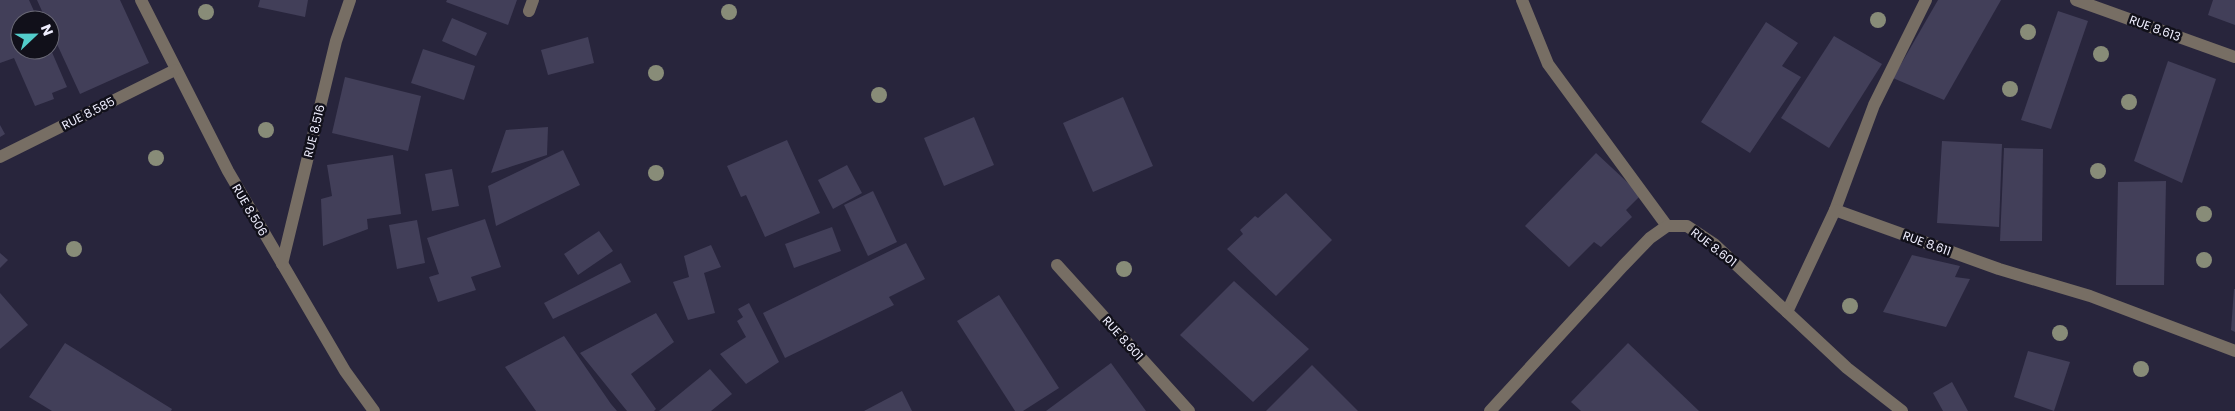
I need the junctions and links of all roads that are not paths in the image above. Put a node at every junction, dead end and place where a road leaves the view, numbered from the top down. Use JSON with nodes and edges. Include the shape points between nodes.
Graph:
{"nodes":[{"id":1,"x":141,"y":0,"type":"edge"},
{"id":2,"x":350,"y":0,"type":"edge"},
{"id":3,"x":1522,"y":0,"type":"edge"},
{"id":4,"x":1926,"y":0,"type":"edge"},
{"id":5,"x":2076,"y":0,"type":"edge"},
{"id":6,"x":2235,"y":57,"type":"edge"},
{"id":7,"x":175,"y":70,"type":"junction"},
{"id":8,"x":0,"y":157,"type":"edge"},
{"id":9,"x":1836,"y":210,"type":"junction"},
{"id":10,"x":1667,"y":226,"type":"junction"},
{"id":11,"x":282,"y":264,"type":"junction"},
{"id":12,"x":1057,"y":265,"type":"dead end"},
{"id":13,"x":1787,"y":312,"type":"junction"},
{"id":14,"x":2235,"y":351,"type":"edge"},
{"id":15,"x":374,"y":411,"type":"edge"},
{"id":16,"x":1189,"y":411,"type":"edge"},
{"id":17,"x":1490,"y":411,"type":"edge"},
{"id":18,"x":1902,"y":411,"type":"edge"}],
"edges":[{"from":1,"to":7,"type":"street","name":"RUE 8.506"},
{"from":2,"to":11,"type":"street","name":"RUE 8.516","via":[[336,41]]},
{"from":3,"to":10,"type":"street","via":[[1548,64]]},
{"from":4,"to":9,"type":"street","via":[[1874,105]]},
{"from":5,"to":6,"type":"street","name":"RUE 8.613"},
{"from":7,"to":8,"type":"street","name":"RUE 8.585"},
{"from":7,"to":11,"type":"street","name":"RUE 8.506"},
{"from":9,"to":13,"type":"street"},
{"from":9,"to":14,"type":"street","name":"RUE 8.611","via":[[1999,269],[2090,296]]},
{"from":10,"to":13,"type":"street","name":"RUE 8.601","via":[[1687,226],[1714,244]]},
{"from":10,"to":17,"type":"street","via":[[1622,266]]},
{"from":11,"to":15,"type":"street","name":"RUE 8.506","via":[[345,371]]},
{"from":12,"to":16,"type":"street","name":"RUE 8.601"},
{"from":13,"to":18,"type":"street","name":"RUE 8.601","via":[[1847,368]]}]}
